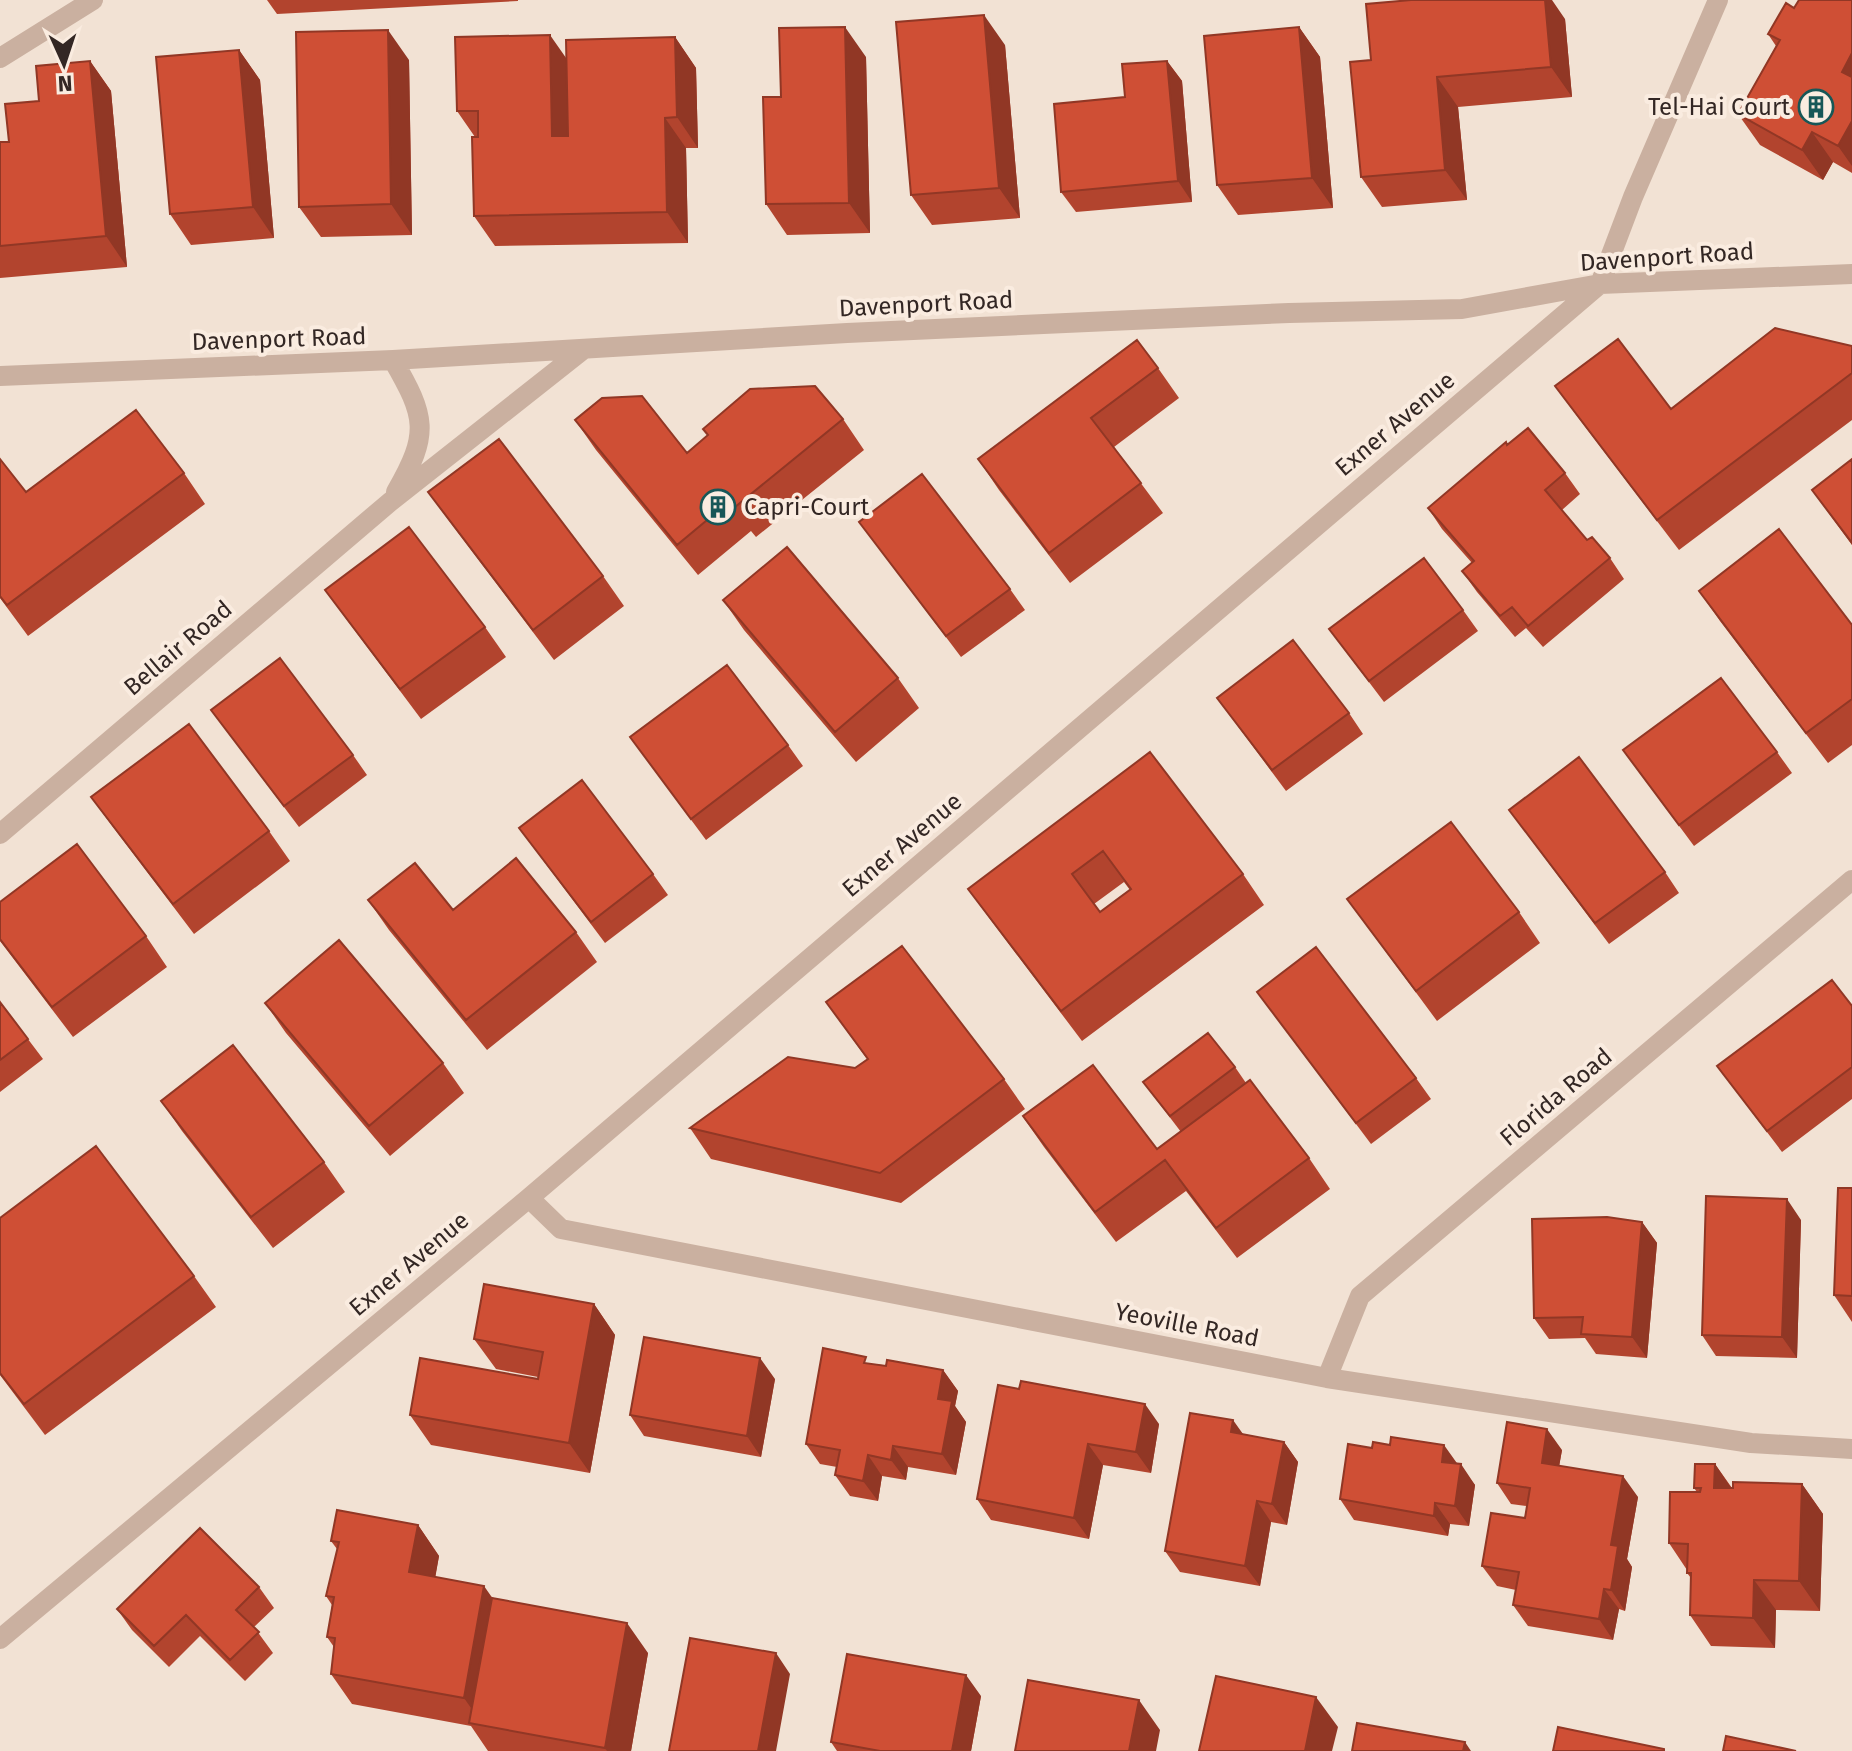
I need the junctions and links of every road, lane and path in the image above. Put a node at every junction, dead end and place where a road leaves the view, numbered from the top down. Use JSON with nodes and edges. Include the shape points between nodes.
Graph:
{"nodes":[{"id":1,"x":93,"y":0,"type":"edge"},
{"id":2,"x":1718,"y":0,"type":"edge"},
{"id":3,"x":0,"y":58,"type":"edge"},
{"id":4,"x":1852,"y":274,"type":"edge"},
{"id":5,"x":1600,"y":284,"type":"junction"},
{"id":6,"x":584,"y":349,"type":"junction"},
{"id":7,"x":393,"y":360,"type":"junction"},
{"id":8,"x":0,"y":376,"type":"edge"},
{"id":9,"x":390,"y":502,"type":"junction"},
{"id":10,"x":0,"y":834,"type":"edge"},
{"id":11,"x":1852,"y":880,"type":"edge"},
{"id":12,"x":529,"y":1198,"type":"junction"},
{"id":13,"x":1327,"y":1378,"type":"junction"},
{"id":14,"x":1852,"y":1449,"type":"edge"},
{"id":15,"x":0,"y":1639,"type":"edge"}],
"edges":[{"from":1,"to":3,"type":"street"},
{"from":2,"to":5,"type":"street","name":"Exner Avenue"},
{"from":4,"to":5,"type":"street","name":"Davenport Road"},
{"from":5,"to":6,"type":"street","name":"Davenport Road","via":[[1462,309],[863,332]]},
{"from":5,"to":12,"type":"street","name":"Exner Avenue"},
{"from":6,"to":7,"type":"street","name":"Davenport Road"},
{"from":6,"to":9,"type":"street","name":"Bellair Road"},
{"from":7,"to":8,"type":"street","name":"Davenport Road"},
{"from":7,"to":9,"type":"street","name":"Bellair Road","via":[[419,409],[421,430],[415,457]]},
{"from":9,"to":10,"type":"street","name":"Bellair Road"},
{"from":11,"to":13,"type":"street","name":"Florida Road","via":[[1360,1296]]},
{"from":12,"to":13,"type":"street","name":"Yeoville Road","via":[[561,1229]]},
{"from":12,"to":15,"type":"street","name":"Exner Avenue"},
{"from":13,"to":14,"type":"street","name":"Yeoville Road","via":[[1751,1443]]}]}
